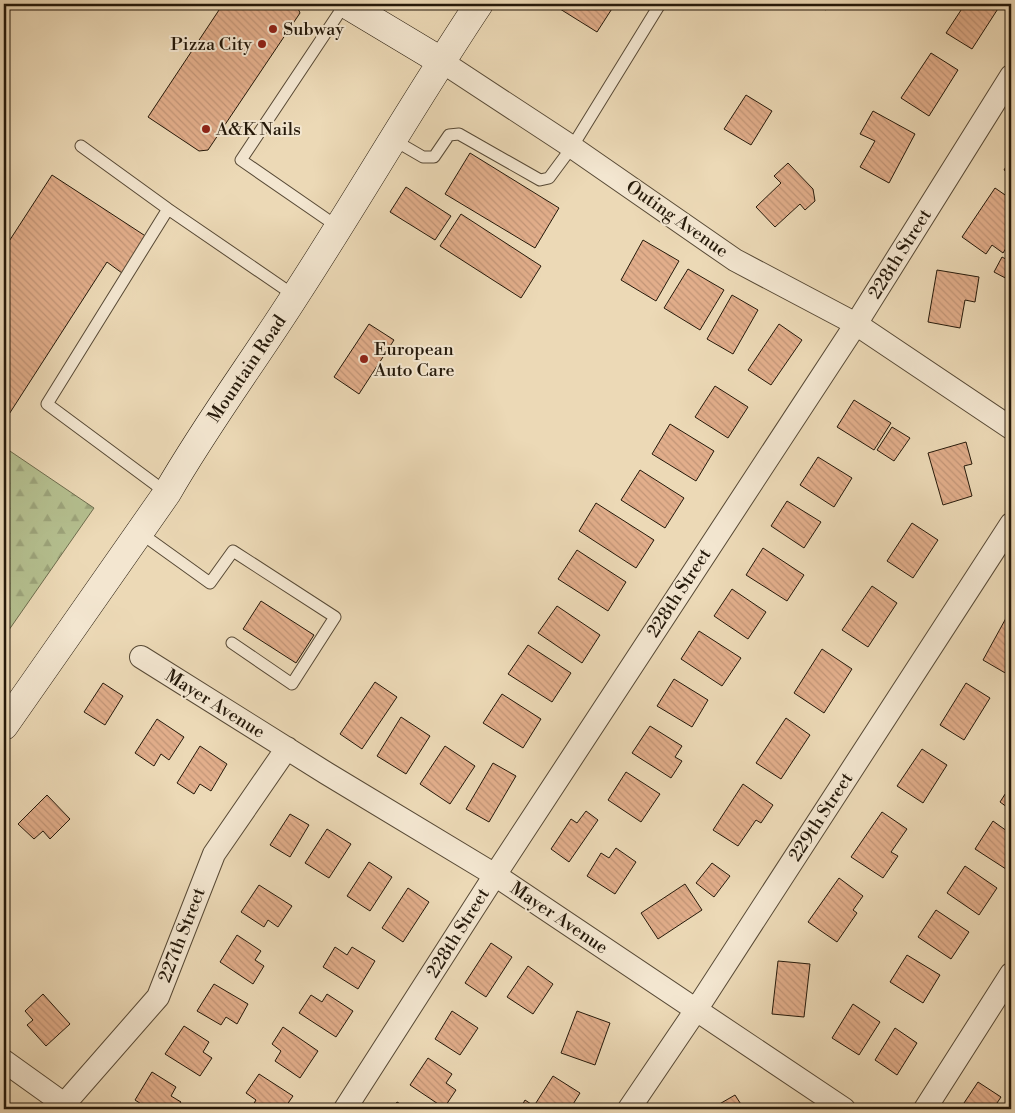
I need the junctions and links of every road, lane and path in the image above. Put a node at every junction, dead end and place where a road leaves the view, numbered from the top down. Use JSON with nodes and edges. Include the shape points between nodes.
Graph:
{"nodes":[{"id":1,"x":479,"y":4,"type":"edge"},
{"id":2,"x":660,"y":4,"type":"edge"},
{"id":3,"x":354,"y":6,"type":"edge"},
{"id":4,"x":441,"y":61,"type":"junction"},
{"id":5,"x":1011,"y":76,"type":"edge"},
{"id":6,"x":392,"y":139,"type":"junction"},
{"id":7,"x":80,"y":146,"type":"dead end"},
{"id":8,"x":572,"y":147,"type":"junction"},
{"id":9,"x":168,"y":209,"type":"junction"},
{"id":10,"x":338,"y":227,"type":"junction"},
{"id":11,"x":296,"y":296,"type":"junction"},
{"id":12,"x":856,"y":324,"type":"junction"},
{"id":13,"x":1011,"y":428,"type":"edge"},
{"id":14,"x":167,"y":493,"type":"junction"},
{"id":15,"x":1011,"y":524,"type":"edge"},
{"id":16,"x":139,"y":532,"type":"junction"},
{"id":17,"x":232,"y":643,"type":"dead end"},
{"id":18,"x":141,"y":657,"type":"dead end"},
{"id":19,"x":4,"y":726,"type":"edge"},
{"id":20,"x":287,"y":748,"type":"junction"},
{"id":21,"x":495,"y":875,"type":"junction"},
{"id":22,"x":1011,"y":974,"type":"edge"},
{"id":23,"x":696,"y":1010,"type":"junction"},
{"id":24,"x":4,"y":1060,"type":"edge"},
{"id":25,"x":62,"y":1107,"type":"edge"},
{"id":26,"x":346,"y":1109,"type":"edge"},
{"id":27,"x":629,"y":1109,"type":"edge"},
{"id":28,"x":844,"y":1109,"type":"edge"},
{"id":29,"x":925,"y":1109,"type":"edge"}],
"edges":[{"from":1,"to":4,"type":"main road","name":"Mountain Road"},
{"from":2,"to":8,"type":"lane"},
{"from":3,"to":4,"type":"main road","name":"Outing Avenue"},
{"from":3,"to":10,"type":"lane","via":[[241,160]]},
{"from":4,"to":6,"type":"main road","name":"Mountain Road"},
{"from":4,"to":8,"type":"street","name":"Outing Avenue"},
{"from":5,"to":12,"type":"street","name":"228th Street"},
{"from":6,"to":8,"type":"lane","via":[[424,156],[434,156],[449,135],[460,134],[540,180],[549,178]]},
{"from":6,"to":10,"type":"main road","name":"Mountain Road"},
{"from":7,"to":9,"type":"lane"},
{"from":8,"to":12,"type":"street","name":"Outing Avenue","via":[[735,260]]},
{"from":9,"to":11,"type":"lane"},
{"from":9,"to":14,"type":"lane","via":[[47,404]]},
{"from":10,"to":11,"type":"main road","name":"Mountain Road"},
{"from":11,"to":14,"type":"main road","name":"Mountain Road"},
{"from":12,"to":13,"type":"street","name":"Outing Avenue"},
{"from":12,"to":21,"type":"street","name":"228th Street"},
{"from":14,"to":16,"type":"main road","name":"Mountain Road"},
{"from":15,"to":23,"type":"street","name":"229th Street"},
{"from":16,"to":17,"type":"lane","via":[[210,584],[233,551],[335,617],[292,684]]},
{"from":16,"to":19,"type":"main road","name":"Mountain Road"},
{"from":18,"to":20,"type":"street","name":"Mayer Avenue"},
{"from":20,"to":21,"type":"street","name":"Mayer Avenue"},
{"from":20,"to":25,"type":"street","name":"227th Street","via":[[214,854],[158,997]]},
{"from":21,"to":23,"type":"street","name":"Mayer Avenue"},
{"from":21,"to":26,"type":"street","name":"228th Street"},
{"from":22,"to":29,"type":"street"},
{"from":23,"to":27,"type":"street","name":"229th Street"},
{"from":23,"to":28,"type":"street","name":"Mayer Avenue"},
{"from":24,"to":25,"type":"street"}]}
